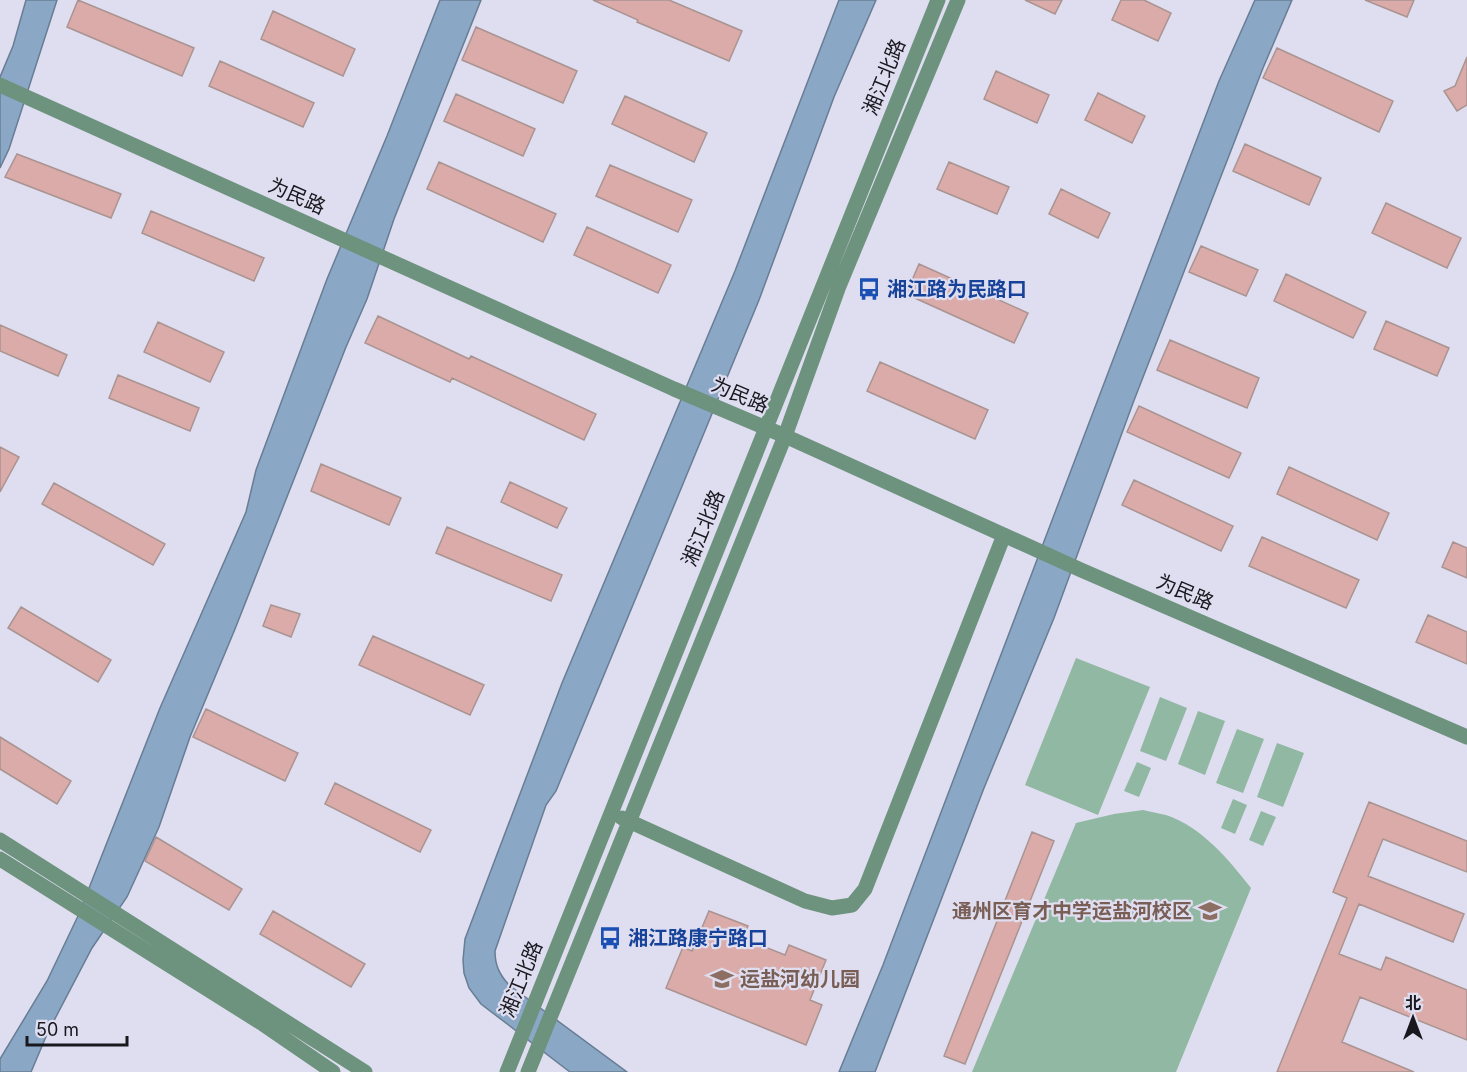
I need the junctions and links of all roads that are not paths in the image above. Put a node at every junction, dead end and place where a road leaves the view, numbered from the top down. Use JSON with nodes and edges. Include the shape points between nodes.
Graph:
{"nodes":[{"id":1,"x":939,"y":0,"type":"edge"},
{"id":2,"x":958,"y":0,"type":"edge"},
{"id":3,"x":0,"y":85,"type":"edge"},
{"id":4,"x":764,"y":429,"type":"junction"},
{"id":5,"x":785,"y":436,"type":"junction"},
{"id":6,"x":1004,"y":535,"type":"junction"},
{"id":7,"x":1467,"y":737,"type":"edge"},
{"id":8,"x":610,"y":812,"type":"junction"},
{"id":9,"x":628,"y":821,"type":"junction"},
{"id":10,"x":0,"y":840,"type":"edge"},
{"id":11,"x":0,"y":859,"type":"edge"},
{"id":12,"x":71,"y":894,"type":"junction"},
{"id":13,"x":128,"y":930,"type":"junction"},
{"id":14,"x":333,"y":1072,"type":"edge"},
{"id":15,"x":364,"y":1072,"type":"edge"},
{"id":16,"x":507,"y":1072,"type":"edge"},
{"id":17,"x":528,"y":1072,"type":"edge"}],
"edges":[{"from":1,"to":4,"type":"street","name":"湘江北路"},
{"from":2,"to":5,"type":"street","name":"湘江北路","via":[[839,286]]},
{"from":3,"to":4,"type":"street","name":"为民路"},
{"from":4,"to":5,"type":"street","name":"为民路"},
{"from":4,"to":8,"type":"street","name":"湘江北路"},
{"from":5,"to":6,"type":"street","name":"为民路"},
{"from":5,"to":9,"type":"street","name":"湘江北路"},
{"from":6,"to":7,"type":"street","name":"为民路"},
{"from":6,"to":9,"type":"street","via":[[865,890],[852,905],[832,908],[805,901]]},
{"from":8,"to":9,"type":"street"},
{"from":8,"to":16,"type":"street","name":"湘江北路"},
{"from":9,"to":17,"type":"street","name":"湘江北路"},
{"from":10,"to":12,"type":"street"},
{"from":11,"to":12,"type":"street"},
{"from":12,"to":13,"type":"street"},
{"from":13,"to":14,"type":"street"},
{"from":13,"to":15,"type":"street"}]}
